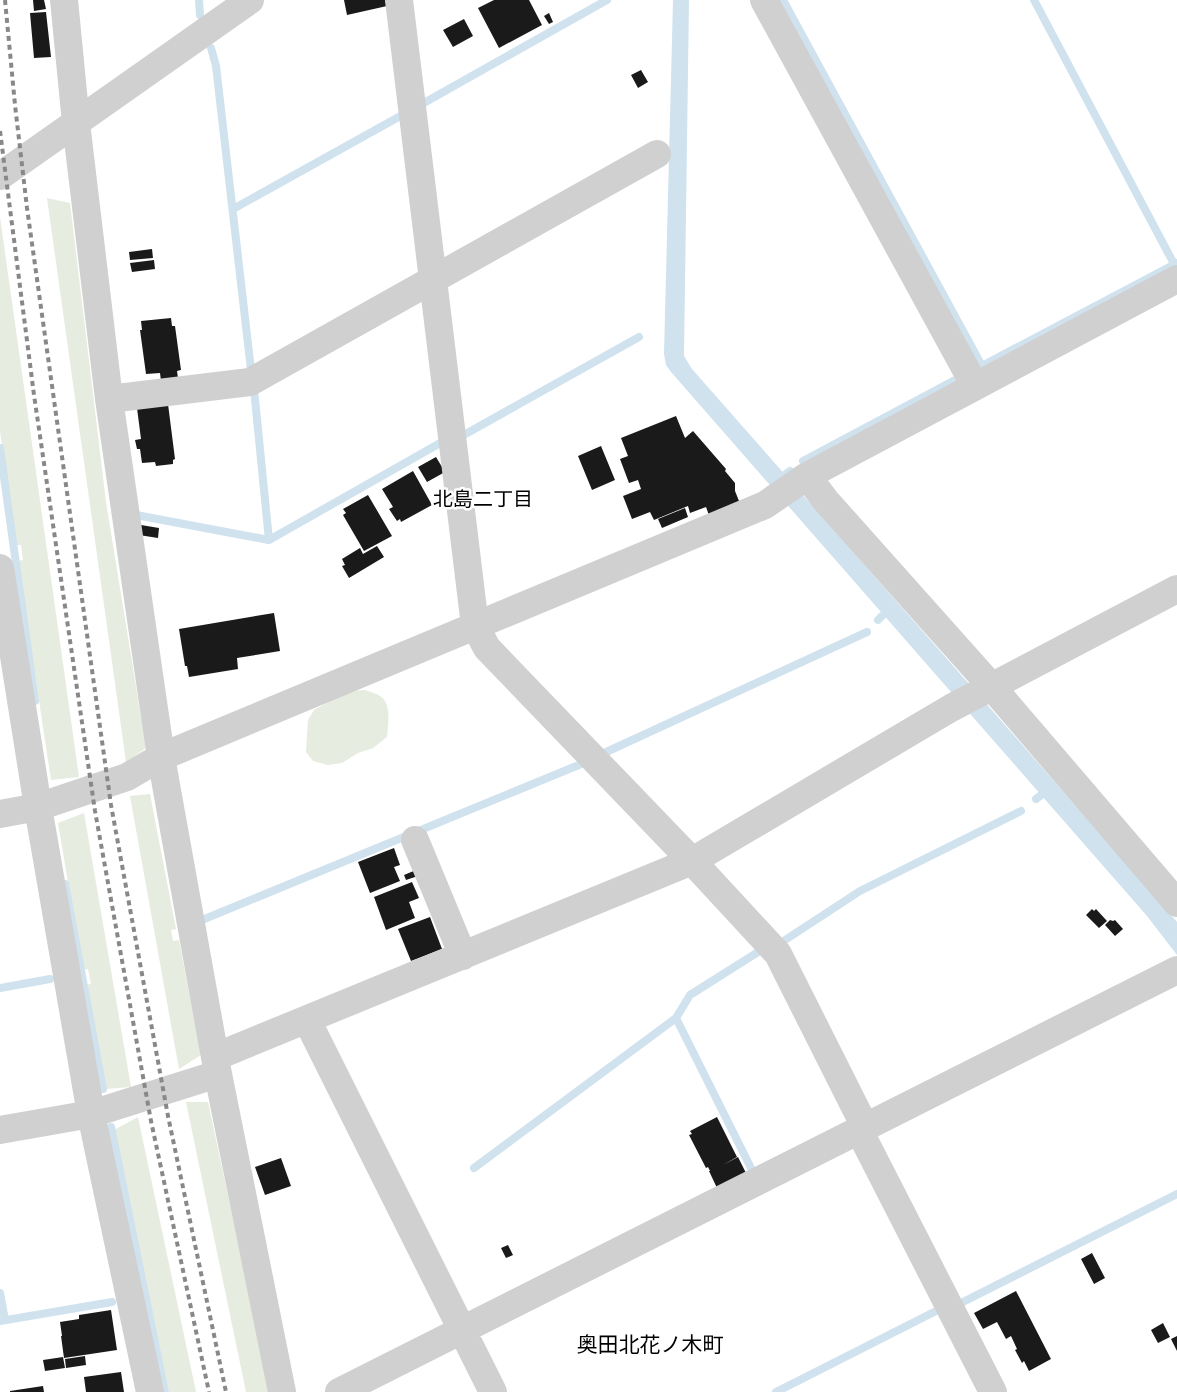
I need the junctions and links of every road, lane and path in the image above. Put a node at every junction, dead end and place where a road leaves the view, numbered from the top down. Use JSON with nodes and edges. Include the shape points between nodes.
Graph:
{"nodes":[{"id":1,"x":64,"y":0,"type":"edge"},
{"id":2,"x":250,"y":0,"type":"edge"},
{"id":3,"x":399,"y":0,"type":"edge"},
{"id":4,"x":764,"y":0,"type":"edge"},
{"id":5,"x":76,"y":123,"type":"junction"},
{"id":6,"x":657,"y":154,"type":"dead end"},
{"id":7,"x":0,"y":176,"type":"edge"},
{"id":8,"x":433,"y":279,"type":"junction"},
{"id":9,"x":1177,"y":279,"type":"edge"},
{"id":10,"x":975,"y":386,"type":"junction"},
{"id":11,"x":108,"y":399,"type":"junction"},
{"id":12,"x":804,"y":478,"type":"junction"},
{"id":13,"x":0,"y":568,"type":"edge"},
{"id":14,"x":1177,"y":589,"type":"edge"},
{"id":15,"x":475,"y":626,"type":"junction"},
{"id":16,"x":988,"y":689,"type":"junction"},
{"id":17,"x":161,"y":757,"type":"junction"},
{"id":18,"x":38,"y":808,"type":"junction"},
{"id":19,"x":0,"y":814,"type":"edge"},
{"id":20,"x":415,"y":840,"type":"dead end"},
{"id":21,"x":692,"y":861,"type":"junction"},
{"id":22,"x":1177,"y":903,"type":"edge"},
{"id":23,"x":463,"y":956,"type":"junction"},
{"id":24,"x":1177,"y":970,"type":"edge"},
{"id":25,"x":307,"y":1020,"type":"junction"},
{"id":26,"x":217,"y":1066,"type":"junction"},
{"id":27,"x":91,"y":1114,"type":"junction"},
{"id":28,"x":862,"y":1128,"type":"junction"},
{"id":29,"x":0,"y":1130,"type":"edge"},
{"id":30,"x":462,"y":1330,"type":"junction"},
{"id":31,"x":150,"y":1392,"type":"edge"},
{"id":32,"x":282,"y":1392,"type":"edge"},
{"id":33,"x":339,"y":1392,"type":"edge"},
{"id":34,"x":493,"y":1392,"type":"edge"},
{"id":35,"x":993,"y":1392,"type":"edge"}],
"edges":[{"from":1,"to":5,"type":"street"},
{"from":2,"to":5,"type":"street"},
{"from":3,"to":8,"type":"street"},
{"from":4,"to":10,"type":"street"},
{"from":5,"to":7,"type":"street"},
{"from":5,"to":11,"type":"street"},
{"from":6,"to":8,"type":"street"},
{"from":8,"to":11,"type":"street","via":[[250,382]]},
{"from":8,"to":15,"type":"street"},
{"from":9,"to":10,"type":"street"},
{"from":10,"to":12,"type":"street"},
{"from":11,"to":17,"type":"street"},
{"from":12,"to":15,"type":"street","via":[[756,509]]},
{"from":12,"to":16,"type":"street"},
{"from":13,"to":18,"type":"street"},
{"from":14,"to":16,"type":"street"},
{"from":15,"to":17,"type":"street"},
{"from":15,"to":21,"type":"street","via":[[487,648]]},
{"from":16,"to":21,"type":"street"},
{"from":16,"to":22,"type":"street"},
{"from":17,"to":18,"type":"street","via":[[127,777]]},
{"from":17,"to":26,"type":"street"},
{"from":18,"to":19,"type":"street"},
{"from":18,"to":27,"type":"street"},
{"from":20,"to":23,"type":"street"},
{"from":21,"to":23,"type":"street"},
{"from":21,"to":28,"type":"street","via":[[778,954]]},
{"from":23,"to":25,"type":"street"},
{"from":24,"to":28,"type":"street"},
{"from":25,"to":26,"type":"street"},
{"from":25,"to":30,"type":"street"},
{"from":26,"to":27,"type":"street"},
{"from":26,"to":32,"type":"street"},
{"from":27,"to":29,"type":"street"},
{"from":27,"to":31,"type":"street"},
{"from":28,"to":30,"type":"street"},
{"from":28,"to":35,"type":"street"},
{"from":30,"to":33,"type":"street"},
{"from":30,"to":34,"type":"street"}]}
